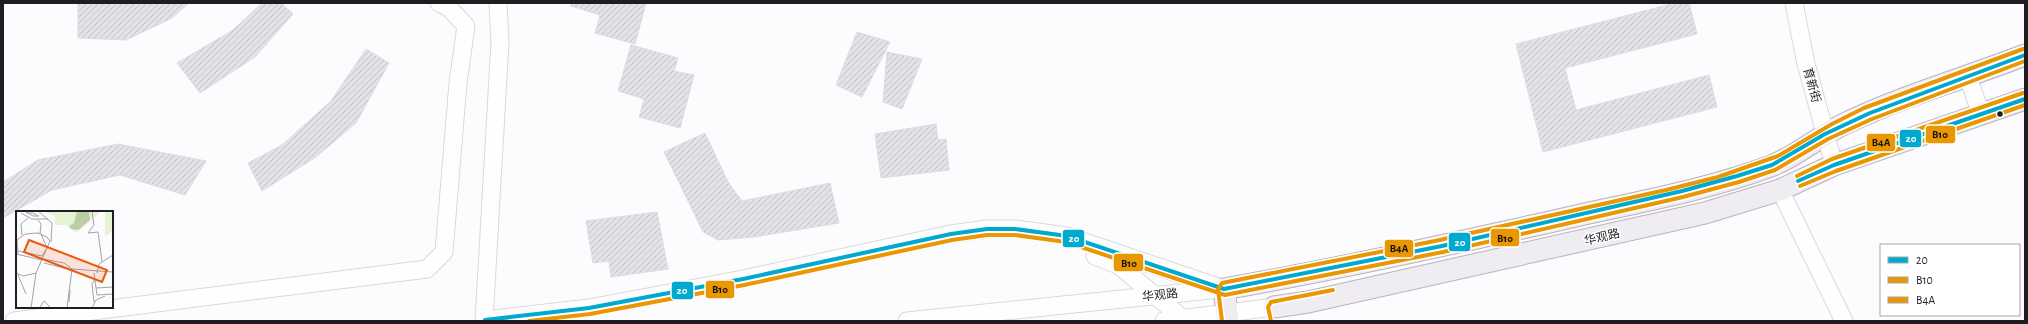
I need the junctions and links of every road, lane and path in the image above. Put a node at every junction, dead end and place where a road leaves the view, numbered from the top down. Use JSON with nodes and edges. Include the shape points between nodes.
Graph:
{"nodes":[{"id":1,"x":439,"y":3,"type":"edge"},
{"id":2,"x":498,"y":3,"type":"edge"},
{"id":3,"x":1794,"y":3,"type":"edge"},
{"id":4,"x":2025,"y":55,"type":"edge"},
{"id":5,"x":1968,"y":77,"type":"junction"},
{"id":6,"x":2025,"y":98,"type":"edge"},
{"id":7,"x":1981,"y":114,"type":"junction"},
{"id":8,"x":1825,"y":134,"type":"junction"},
{"id":9,"x":1834,"y":165,"type":"junction"},
{"id":10,"x":1780,"y":190,"type":"junction"},
{"id":11,"x":987,"y":229,"type":"junction"},
{"id":12,"x":1270,"y":281,"type":"junction"},
{"id":13,"x":1224,"y":289,"type":"junction"},
{"id":14,"x":1156,"y":296,"type":"junction"},
{"id":15,"x":1275,"y":314,"type":"edge"},
{"id":16,"x":1227,"y":317,"type":"edge"},
{"id":17,"x":485,"y":320,"type":"edge"},
{"id":18,"x":1185,"y":320,"type":"edge"},
{"id":19,"x":14,"y":321,"type":"edge"},
{"id":20,"x":907,"y":321,"type":"edge"},
{"id":21,"x":1164,"y":321,"type":"edge"},
{"id":22,"x":1844,"y":321,"type":"edge"}],
"edges":[{"from":1,"to":19,"type":"street","via":[[448,8],[466,26],[458,83],[444,252],[427,269]]},
{"from":2,"to":17,"type":"street","via":[[500,42]]},
{"from":3,"to":8,"type":"street","name":"育新街","via":[[1806,64]]},
{"from":4,"to":5,"type":"main road","name":"华观路"},
{"from":5,"to":7,"type":"street"},
{"from":5,"to":8,"type":"main road","name":"华观路","via":[[1870,113]]},
{"from":6,"to":7,"type":"main road","name":"华观路"},
{"from":7,"to":9,"type":"main road","name":"华观路"},
{"from":8,"to":9,"type":"street","name":"育新街"},
{"from":8,"to":12,"type":"main road","name":"华观路","via":[[1772,165],[1682,192],[1442,246]]},
{"from":9,"to":10,"type":"main road","name":"华观路"},
{"from":10,"to":15,"type":"main road","name":"华观路","via":[[1705,213],[1308,302]]},
{"from":10,"to":22,"type":"street"},
{"from":11,"to":13,"type":"street","via":[[1015,229],[1067,236]]},
{"from":11,"to":14,"type":"street","via":[[1058,241],[1076,248],[1118,265]]},
{"from":11,"to":17,"type":"street","via":[[951,234],[743,279],[589,308]]},
{"from":12,"to":13,"type":"main road","name":"华观路"},
{"from":12,"to":15,"type":"main road"},
{"from":13,"to":14,"type":"street","name":"华观路"},
{"from":13,"to":16,"type":"main road"},
{"from":14,"to":18,"type":"street"},
{"from":14,"to":20,"type":"street","name":"华观路"},
{"from":15,"to":16,"type":"street","name":"华观路"},
{"from":16,"to":18,"type":"street","name":"华观路"},
{"from":18,"to":21,"type":"street","name":"华观路"}]}
